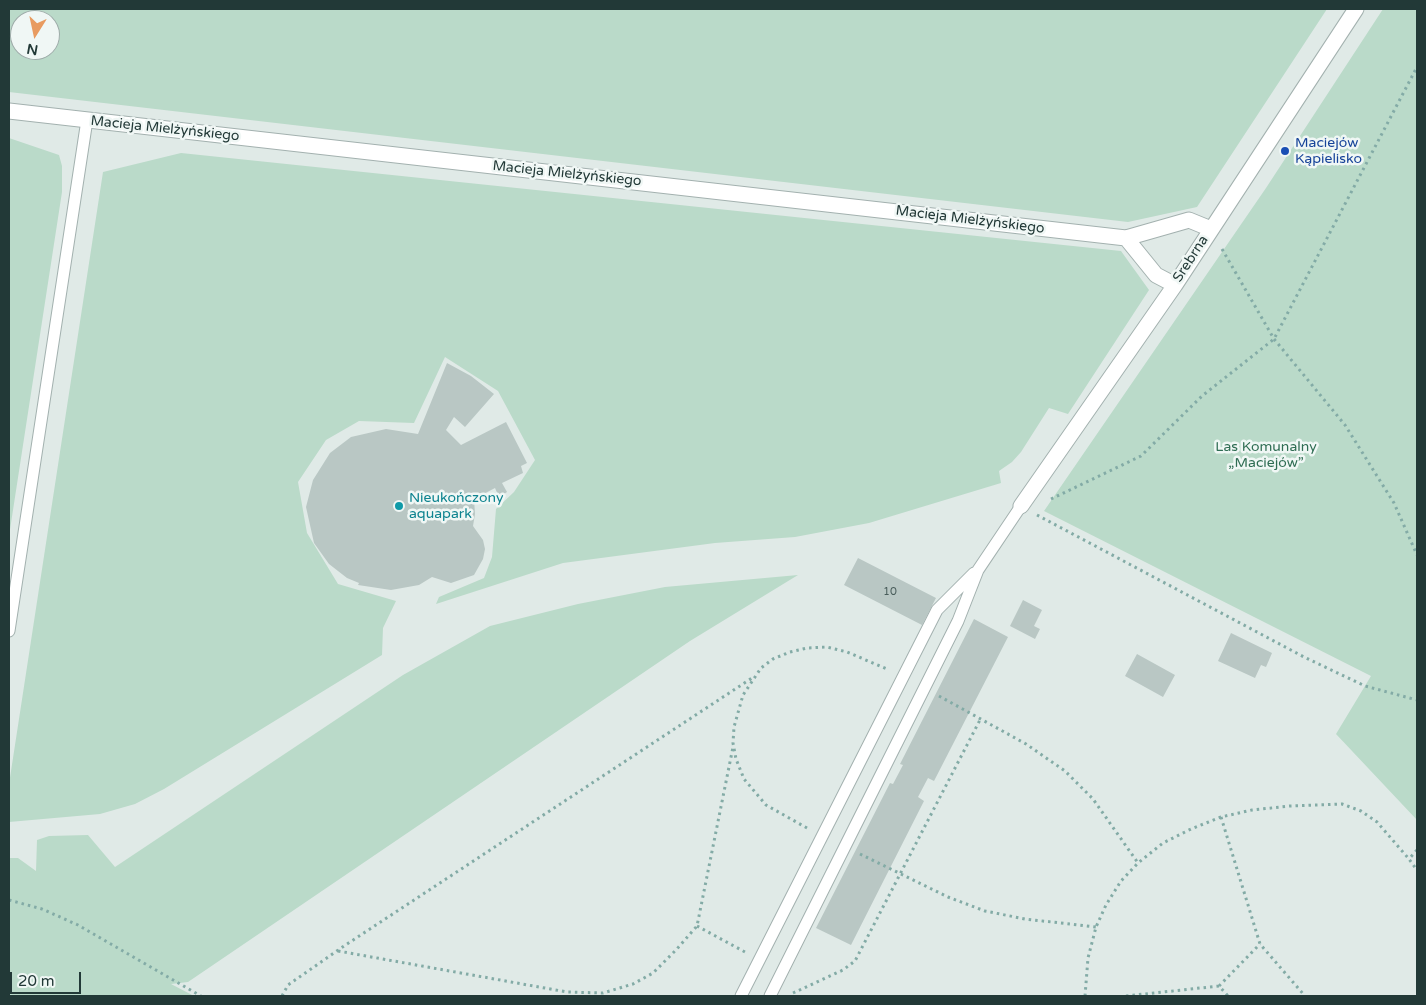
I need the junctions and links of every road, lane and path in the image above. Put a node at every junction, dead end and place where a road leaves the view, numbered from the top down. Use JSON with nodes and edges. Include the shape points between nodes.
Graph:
{"nodes":[{"id":1,"x":1356,"y":9,"type":"edge"},
{"id":2,"x":1417,"y":67,"type":"edge"},
{"id":3,"x":9,"y":111,"type":"edge"},
{"id":4,"x":87,"y":120,"type":"junction"},
{"id":5,"x":1211,"y":229,"type":"junction"},
{"id":6,"x":1126,"y":238,"type":"junction"},
{"id":7,"x":1175,"y":286,"type":"junction"},
{"id":8,"x":1274,"y":339,"type":"junction"},
{"id":9,"x":1024,"y":508,"type":"junction"},
{"id":10,"x":1417,"y":555,"type":"edge"},
{"id":11,"x":978,"y":570,"type":"junction"},
{"id":12,"x":9,"y":631,"type":"edge"},
{"id":13,"x":754,"y":676,"type":"dead end"},
{"id":14,"x":1417,"y":700,"type":"edge"},
{"id":15,"x":981,"y":718,"type":"dead end"},
{"id":16,"x":733,"y":743,"type":"dead end"},
{"id":17,"x":1221,"y":818,"type":"junction"},
{"id":18,"x":845,"y":846,"type":"junction"},
{"id":19,"x":1417,"y":850,"type":"edge"},
{"id":20,"x":1409,"y":859,"type":"junction"},
{"id":21,"x":1417,"y":870,"type":"edge"},
{"id":22,"x":901,"y":874,"type":"junction"},
{"id":23,"x":9,"y":900,"type":"edge"},
{"id":24,"x":697,"y":926,"type":"junction"},
{"id":25,"x":1096,"y":927,"type":"junction"},
{"id":26,"x":1260,"y":944,"type":"junction"},
{"id":27,"x":338,"y":951,"type":"junction"},
{"id":28,"x":760,"y":960,"type":"junction"},
{"id":29,"x":1219,"y":986,"type":"junction"},
{"id":30,"x":201,"y":996,"type":"edge"},
{"id":31,"x":282,"y":996,"type":"edge"},
{"id":32,"x":741,"y":996,"type":"edge"},
{"id":33,"x":770,"y":996,"type":"edge"},
{"id":34,"x":785,"y":996,"type":"edge"},
{"id":35,"x":1086,"y":996,"type":"edge"},
{"id":36,"x":1126,"y":996,"type":"edge"},
{"id":37,"x":1228,"y":996,"type":"edge"},
{"id":38,"x":1305,"y":996,"type":"edge"}],
"edges":[{"from":1,"to":5,"type":"street","name":"Srebrna"},
{"from":2,"to":8,"type":"path"},
{"from":3,"to":4,"type":"street","name":"Macieja Mielżyńskiego"},
{"from":4,"to":6,"type":"street","name":"Macieja Mielżyńskiego"},
{"from":4,"to":12,"type":"lane"},
{"from":5,"to":6,"type":"street","name":"Macieja Mielżyńskiego","via":[[1190,220]]},
{"from":5,"to":7,"type":"street","name":"Srebrna"},
{"from":5,"to":8,"type":"path"},
{"from":6,"to":7,"type":"street","via":[[1156,275]]},
{"from":7,"to":9,"type":"street","name":"Srebrna"},
{"from":8,"to":9,"type":"path","via":[[1202,396],[1141,456]]},
{"from":8,"to":10,"type":"path","via":[[1345,424],[1394,503]]},
{"from":9,"to":11,"type":"lane"},
{"from":9,"to":14,"type":"path","via":[[1312,661],[1366,686]]},
{"from":11,"to":18,"type":"lane","via":[[958,621]]},
{"from":11,"to":28,"type":"lane","via":[[937,610]]},
{"from":13,"to":27,"type":"path"},
{"from":15,"to":22,"type":"path"},
{"from":16,"to":24,"type":"path"},
{"from":17,"to":20,"type":"path","via":[[1252,810],[1342,804],[1377,822]]},
{"from":17,"to":25,"type":"path","via":[[1164,843],[1138,863],[1121,881]]},
{"from":17,"to":26,"type":"path"},
{"from":18,"to":22,"type":"path"},
{"from":18,"to":33,"type":"lane"},
{"from":19,"to":20,"type":"path"},
{"from":20,"to":21,"type":"path"},
{"from":22,"to":25,"type":"path","via":[[985,911]]},
{"from":22,"to":34,"type":"path","via":[[855,961],[844,970]]},
{"from":23,"to":30,"type":"path","via":[[42,909],[78,925]]},
{"from":24,"to":27,"type":"path","via":[[653,973],[633,984],[602,993],[568,992]]},
{"from":24,"to":28,"type":"path"},
{"from":25,"to":35,"type":"path","via":[[1088,958]]},
{"from":26,"to":29,"type":"path"},
{"from":26,"to":38,"type":"path"},
{"from":27,"to":31,"type":"path","via":[[288,985]]},
{"from":28,"to":32,"type":"lane"},
{"from":29,"to":36,"type":"path"},
{"from":29,"to":37,"type":"path"}]}
